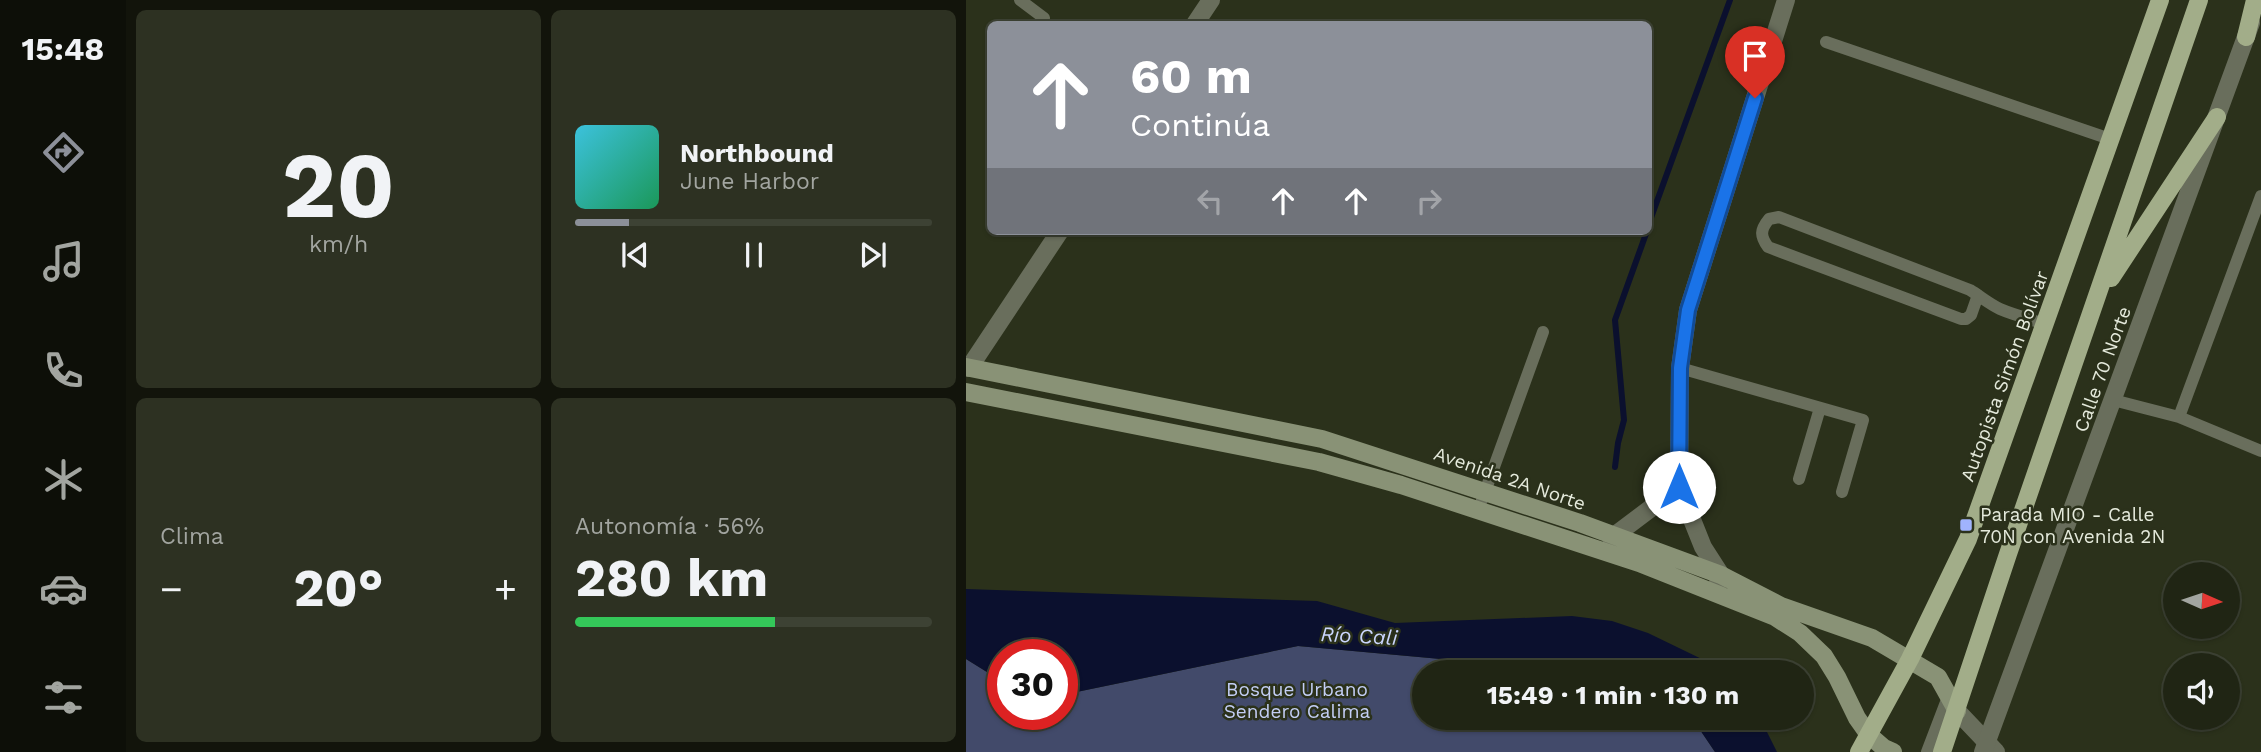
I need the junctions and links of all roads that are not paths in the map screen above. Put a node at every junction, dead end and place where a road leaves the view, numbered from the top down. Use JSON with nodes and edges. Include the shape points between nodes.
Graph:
{"nodes":[{"id":1,"x":1020,"y":0,"type":"edge"},
{"id":2,"x":1211,"y":0,"type":"edge"},
{"id":3,"x":1786,"y":0,"type":"edge"},
{"id":4,"x":2160,"y":0,"type":"edge"},
{"id":5,"x":2200,"y":0,"type":"edge"},
{"id":6,"x":2257,"y":0,"type":"edge"},
{"id":7,"x":1044,"y":18,"type":"dead end"},
{"id":8,"x":1197,"y":21,"type":"edge"},
{"id":9,"x":2246,"y":37,"type":"joint"},
{"id":10,"x":1826,"y":42,"type":"dead end"},
{"id":11,"x":2217,"y":117,"type":"junction"},
{"id":12,"x":2110,"y":139,"type":"junction"},
{"id":13,"x":2261,"y":196,"type":"edge"},
{"id":14,"x":1057,"y":235,"type":"edge"},
{"id":15,"x":1978,"y":295,"type":"junction"},
{"id":16,"x":2098,"y":299,"type":"junction"},
{"id":17,"x":2045,"y":324,"type":"junction"},
{"id":18,"x":1543,"y":332,"type":"dead end"},
{"id":19,"x":968,"y":368,"type":"edge"},
{"id":20,"x":1680,"y":368,"type":"junction"},
{"id":21,"x":966,"y":392,"type":"edge"},
{"id":22,"x":2113,"y":400,"type":"junction"},
{"id":23,"x":1820,"y":408,"type":"junction"},
{"id":24,"x":2179,"y":417,"type":"junction"},
{"id":25,"x":2261,"y":451,"type":"edge"},
{"id":26,"x":1799,"y":479,"type":"dead end"},
{"id":27,"x":1679,"y":487,"type":"junction"},
{"id":28,"x":1842,"y":492,"type":"dead end"},
{"id":29,"x":1485,"y":493,"type":"junction"},
{"id":30,"x":1477,"y":510,"type":"junction"},
{"id":31,"x":1612,"y":545,"type":"junction"},
{"id":32,"x":1721,"y":575,"type":"junction"},
{"id":33,"x":1714,"y":593,"type":"junction"},
{"id":34,"x":1910,"y":659,"type":"junction"},
{"id":35,"x":1953,"y":704,"type":"junction"},
{"id":36,"x":1869,"y":735,"type":"junction"},
{"id":37,"x":1989,"y":749,"type":"edge"},
{"id":38,"x":1886,"y":751,"type":"edge"},
{"id":39,"x":1858,"y":752,"type":"edge"},
{"id":40,"x":1927,"y":752,"type":"edge"},
{"id":41,"x":1942,"y":752,"type":"edge"}],
"edges":[{"from":1,"to":7,"type":"lane"},
{"from":2,"to":8,"type":"street"},
{"from":3,"to":20,"type":"street","via":[[1688,310]]},
{"from":4,"to":12,"type":"main road","name":"Autopista Simón Bolívar"},
{"from":5,"to":16,"type":"main road"},
{"from":6,"to":9,"type":"main road"},
{"from":9,"to":11,"type":"street","name":"Calle 70 Norte"},
{"from":10,"to":12,"type":"lane"},
{"from":11,"to":16,"type":"main road"},
{"from":11,"to":22,"type":"street","name":"Calle 70 Norte"},
{"from":12,"to":17,"type":"main road","name":"Autopista Simón Bolívar"},
{"from":13,"to":24,"type":"lane"},
{"from":14,"to":19,"type":"street"},
{"from":15,"to":15,"type":"lane","via":[[1779,217],[1762,227],[1761,238],[1768,247],[1961,319],[1971,315]]},
{"from":15,"to":17,"type":"lane","via":[[2000,309]]},
{"from":16,"to":35,"type":"main road"},
{"from":17,"to":34,"type":"main road","name":"Autopista Simón Bolívar","via":[[1968,539]]},
{"from":18,"to":29,"type":"lane"},
{"from":19,"to":29,"type":"main road","name":"Avenida 2A Norte","via":[[1322,439]]},
{"from":20,"to":23,"type":"lane"},
{"from":20,"to":27,"type":"street"},
{"from":21,"to":30,"type":"main road","name":"Avenida 2A Norte","via":[[1319,461]]},
{"from":22,"to":24,"type":"lane"},
{"from":22,"to":37,"type":"street","name":"Calle 70 Norte"},
{"from":23,"to":26,"type":"lane"},
{"from":23,"to":28,"type":"lane","via":[[1863,420]]},
{"from":24,"to":25,"type":"lane"},
{"from":27,"to":31,"type":"street"},
{"from":27,"to":32,"type":"street","via":[[1703,547]]},
{"from":29,"to":30,"type":"lane"},
{"from":29,"to":31,"type":"main road","name":"Avenida 2A Norte"},
{"from":30,"to":31,"type":"main road","name":"Avenida 2A Norte"},
{"from":31,"to":32,"type":"main road","name":"Avenida 2A Norte"},
{"from":31,"to":33,"type":"main road","name":"Avenida 2A Norte"},
{"from":32,"to":33,"type":"street"},
{"from":32,"to":34,"type":"main road","name":"Avenida 2A Norte","via":[[1781,606],[1872,638]]},
{"from":33,"to":36,"type":"main road","name":"Avenida 2A Norte","via":[[1775,617],[1800,633],[1824,656]]},
{"from":34,"to":35,"type":"main road","name":"Avenida 2A Norte","via":[[1938,677]]},
{"from":34,"to":36,"type":"main road","name":"Autopista Simón Bolívar"},
{"from":35,"to":37,"type":"street","name":"Avenida 2A Norte"},
{"from":35,"to":40,"type":"lane"},
{"from":35,"to":41,"type":"main road"},
{"from":36,"to":38,"type":"main road","name":"Avenida 2A Norte"},
{"from":36,"to":39,"type":"main road","name":"Autopista Simón Bolívar"}]}
